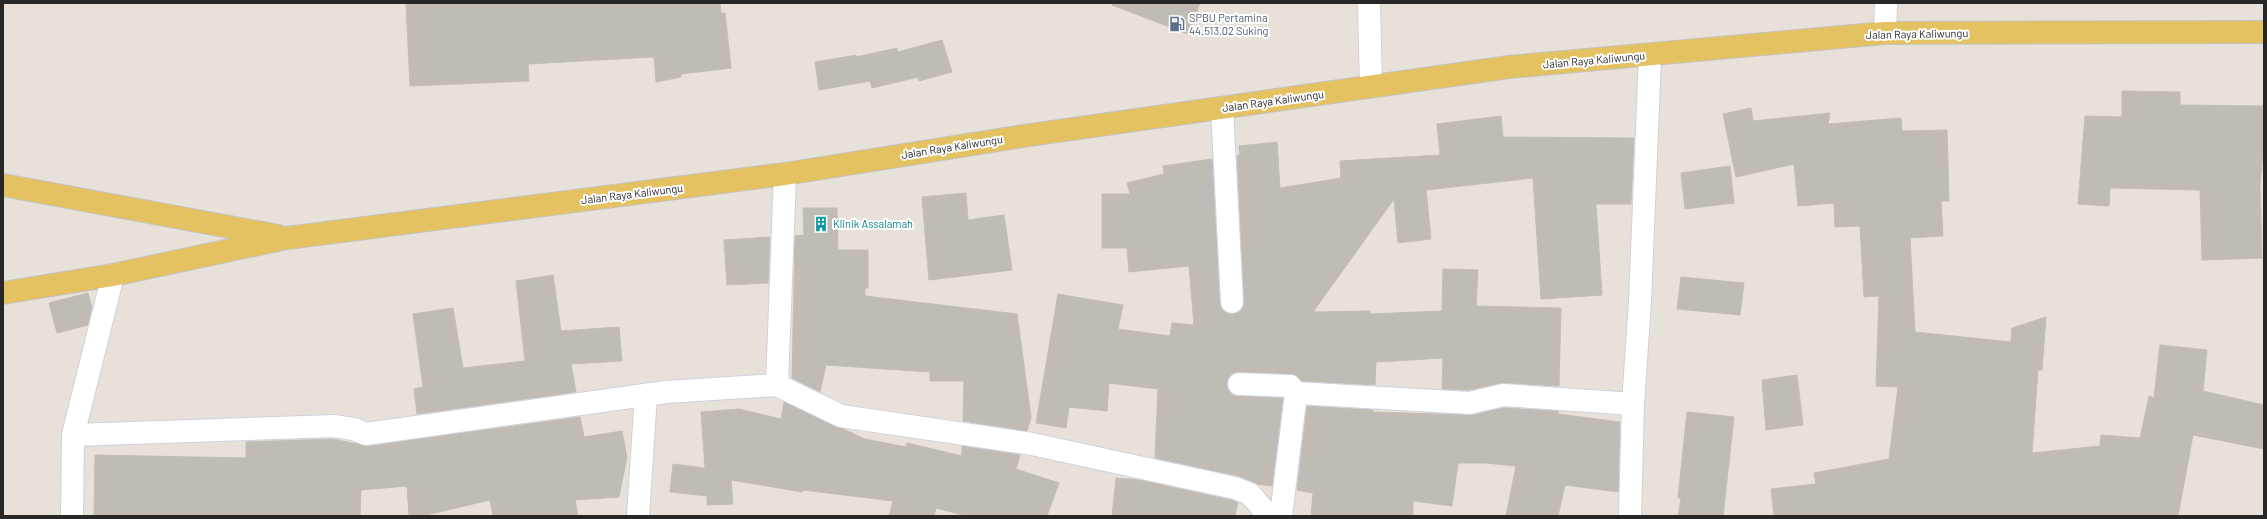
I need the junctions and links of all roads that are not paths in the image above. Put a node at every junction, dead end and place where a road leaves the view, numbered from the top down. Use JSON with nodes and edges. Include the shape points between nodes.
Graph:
{"nodes":[{"id":1,"x":1370,"y":3,"type":"edge"},
{"id":2,"x":1886,"y":3,"type":"edge"},
{"id":3,"x":2264,"y":32,"type":"edge"},
{"id":4,"x":1885,"y":33,"type":"junction"},
{"id":5,"x":1650,"y":56,"type":"junction"},
{"id":6,"x":1371,"y":86,"type":"junction"},
{"id":7,"x":1222,"y":108,"type":"junction"},
{"id":8,"x":785,"y":174,"type":"junction"},
{"id":9,"x":3,"y":185,"type":"edge"},
{"id":10,"x":287,"y":238,"type":"junction"},
{"id":11,"x":113,"y":275,"type":"junction"},
{"id":12,"x":3,"y":293,"type":"edge"},
{"id":13,"x":1232,"y":302,"type":"dead end"},
{"id":14,"x":1239,"y":384,"type":"dead end"},
{"id":15,"x":776,"y":385,"type":"junction"},
{"id":16,"x":1296,"y":393,"type":"junction"},
{"id":17,"x":646,"y":395,"type":"junction"},
{"id":18,"x":1632,"y":404,"type":"junction"},
{"id":19,"x":73,"y":435,"type":"junction"},
{"id":20,"x":72,"y":516,"type":"edge"},
{"id":21,"x":638,"y":516,"type":"edge"},
{"id":22,"x":1269,"y":516,"type":"edge"},
{"id":23,"x":1281,"y":516,"type":"edge"},
{"id":24,"x":1630,"y":516,"type":"edge"}],
"edges":[{"from":1,"to":6,"type":"street"},
{"from":2,"to":4,"type":"street"},
{"from":3,"to":4,"type":"main road","name":"Jalan Raya Kaliwungu"},
{"from":4,"to":5,"type":"main road","name":"Jalan Raya Kaliwungu"},
{"from":5,"to":6,"type":"main road","name":"Jalan Raya Kaliwungu","via":[[1509,67]]},
{"from":5,"to":18,"type":"street","via":[[1640,300]]},
{"from":6,"to":7,"type":"main road","name":"Jalan Raya Kaliwungu"},
{"from":7,"to":8,"type":"main road","name":"Jalan Raya Kaliwungu","via":[[1023,136]]},
{"from":7,"to":13,"type":"street"},
{"from":8,"to":10,"type":"main road","name":"Jalan Raya Kaliwungu"},
{"from":8,"to":15,"type":"street"},
{"from":9,"to":10,"type":"main road"},
{"from":10,"to":11,"type":"main road"},
{"from":11,"to":12,"type":"main road"},
{"from":11,"to":19,"type":"street"},
{"from":14,"to":16,"type":"street","via":[[1290,386]]},
{"from":15,"to":17,"type":"street"},
{"from":15,"to":22,"type":"street","via":[[841,416],[1032,444],[1235,488],[1250,494]]},
{"from":16,"to":18,"type":"street","via":[[1470,404],[1503,395]]},
{"from":16,"to":23,"type":"street"},
{"from":17,"to":19,"type":"street","via":[[366,434],[354,428],[333,426]]},
{"from":17,"to":21,"type":"street"},
{"from":18,"to":24,"type":"street"},
{"from":19,"to":20,"type":"street"}]}
